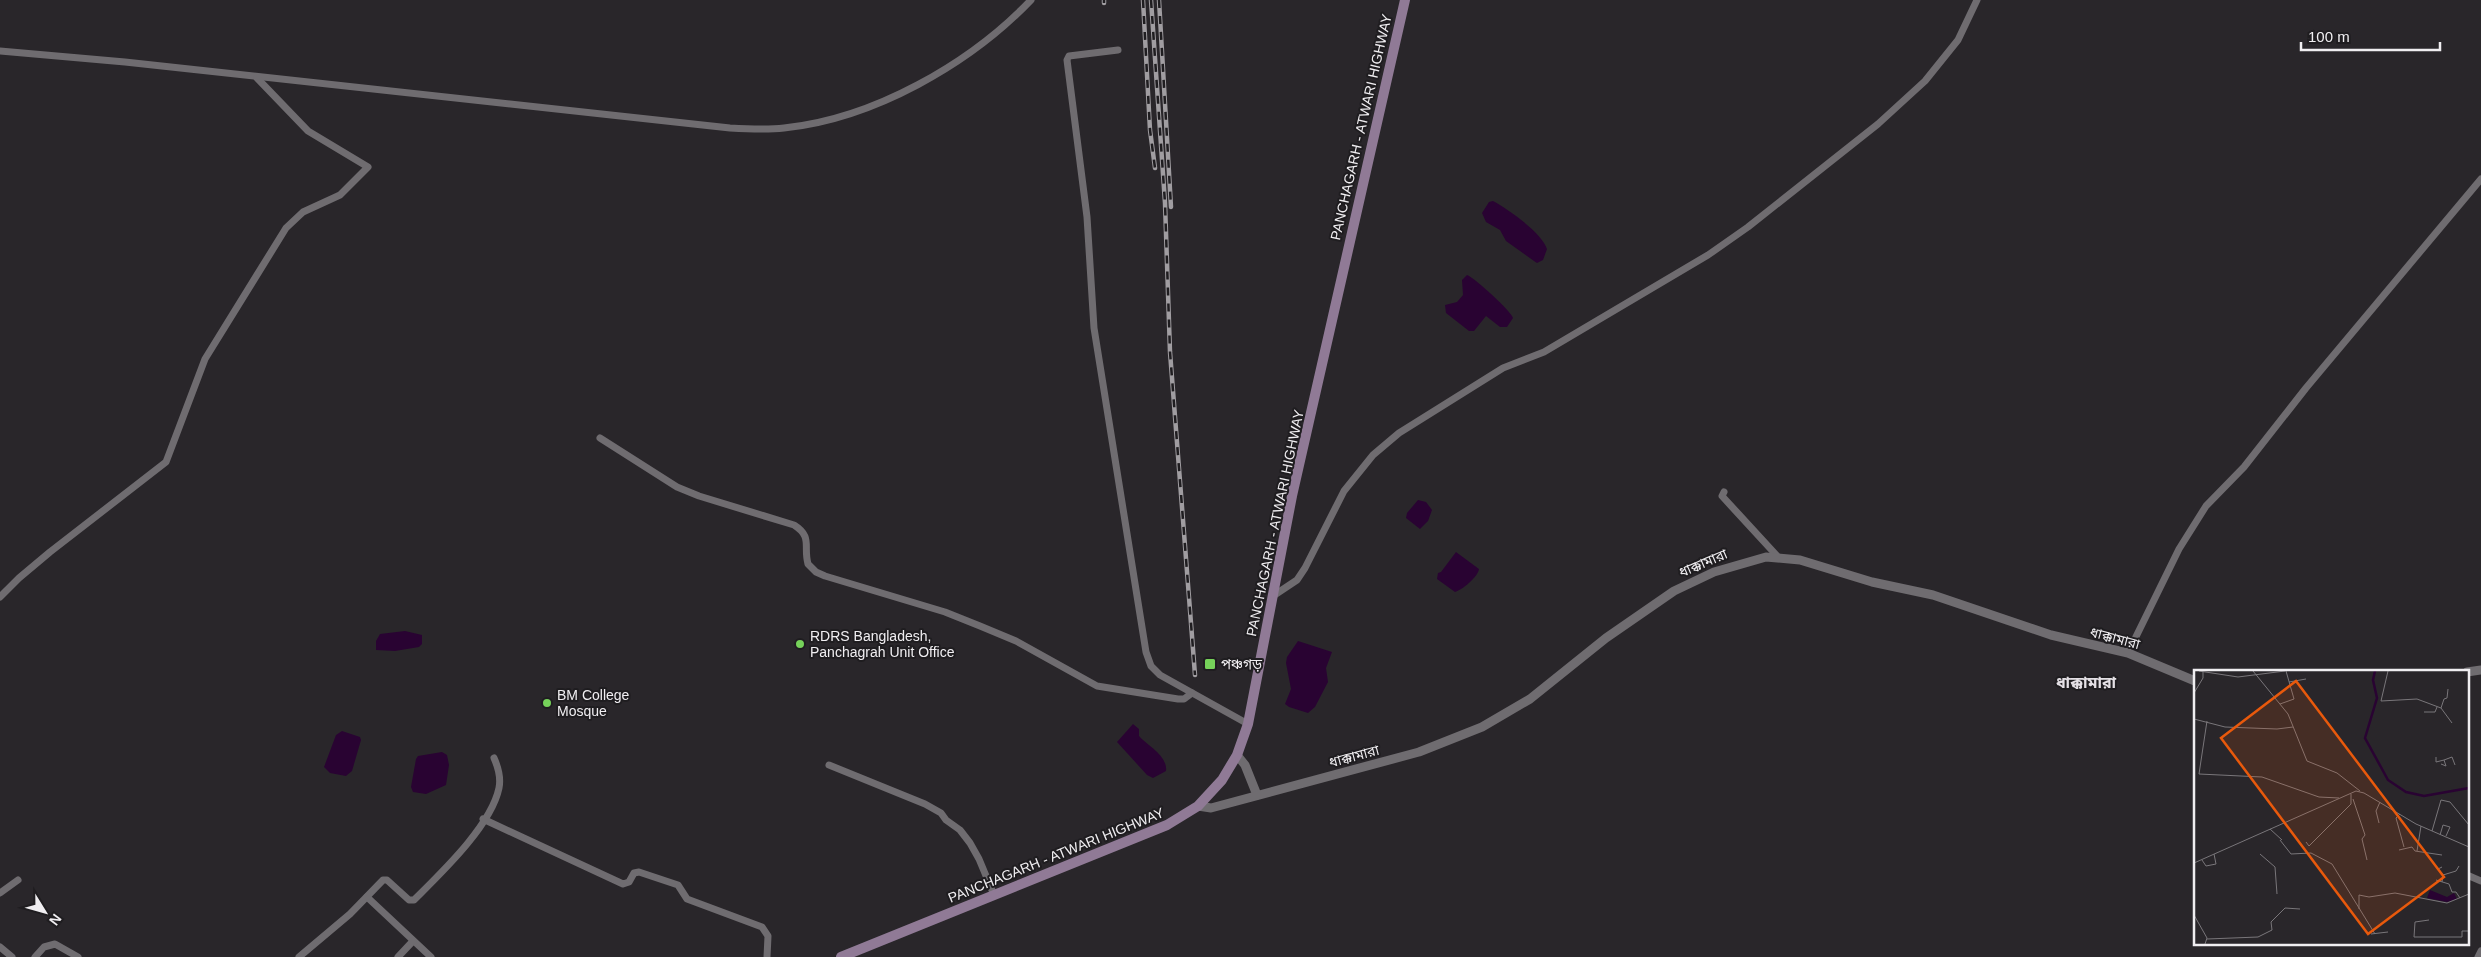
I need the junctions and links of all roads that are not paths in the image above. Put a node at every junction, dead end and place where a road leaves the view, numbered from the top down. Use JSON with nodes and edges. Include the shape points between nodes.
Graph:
{"nodes":[{"id":1,"x":1031,"y":0,"type":"edge"},
{"id":2,"x":1405,"y":0,"type":"edge"},
{"id":3,"x":1977,"y":0,"type":"edge"},
{"id":4,"x":1118,"y":50,"type":"dead end"},
{"id":5,"x":0,"y":51,"type":"edge"},
{"id":6,"x":257,"y":78,"type":"junction"},
{"id":7,"x":2481,"y":179,"type":"edge"},
{"id":8,"x":600,"y":438,"type":"dead end"},
{"id":9,"x":1724,"y":492,"type":"dead end"},
{"id":10,"x":1778,"y":557,"type":"junction"},
{"id":11,"x":1273,"y":596,"type":"junction"},
{"id":12,"x":0,"y":598,"type":"edge"},
{"id":13,"x":2128,"y":654,"type":"junction"},
{"id":14,"x":2481,"y":670,"type":"edge"},
{"id":15,"x":2468,"y":672,"type":"edge"},
{"id":16,"x":2194,"y":681,"type":"edge"},
{"id":17,"x":1192,"y":694,"type":"junction"},
{"id":18,"x":1248,"y":724,"type":"junction"},
{"id":19,"x":1237,"y":755,"type":"junction"},
{"id":20,"x":494,"y":758,"type":"dead end"},
{"id":21,"x":829,"y":765,"type":"dead end"},
{"id":22,"x":1257,"y":795,"type":"junction"},
{"id":23,"x":1198,"y":806,"type":"junction"},
{"id":24,"x":484,"y":820,"type":"junction"},
{"id":25,"x":2468,"y":875,"type":"edge"},
{"id":26,"x":18,"y":880,"type":"dead end"},
{"id":27,"x":2481,"y":881,"type":"edge"},
{"id":28,"x":0,"y":893,"type":"edge"},
{"id":29,"x":994,"y":895,"type":"junction"},
{"id":30,"x":367,"y":898,"type":"junction"},
{"id":31,"x":413,"y":941,"type":"junction"},
{"id":32,"x":0,"y":947,"type":"edge"},
{"id":33,"x":2481,"y":951,"type":"edge"},
{"id":34,"x":12,"y":957,"type":"edge"},
{"id":35,"x":35,"y":957,"type":"edge"},
{"id":36,"x":78,"y":957,"type":"edge"},
{"id":37,"x":299,"y":957,"type":"edge"},
{"id":38,"x":398,"y":957,"type":"edge"},
{"id":39,"x":430,"y":957,"type":"edge"},
{"id":40,"x":767,"y":957,"type":"edge"},
{"id":41,"x":841,"y":957,"type":"edge"},
{"id":42,"x":2478,"y":957,"type":"edge"}],
"edges":[{"from":1,"to":6,"type":"street","via":[[992,36],[933,78],[846,114],[783,128],[730,128]]},
{"from":2,"to":11,"type":"main road","name":"PANCHAGARH - ATWARI HIGHWAY","via":[[1292,496]]},
{"from":3,"to":11,"type":"street","via":[[1958,40],[1925,81],[1878,124],[1748,227],[1708,255],[1544,352],[1502,368],[1398,432],[1348,485],[1297,580]]},
{"from":4,"to":17,"type":"street","via":[[1068,56],[1067,60],[1086,217],[1094,328],[1146,652],[1155,671]]},
{"from":5,"to":6,"type":"street"},
{"from":6,"to":12,"type":"street","via":[[308,131],[368,167],[340,195],[303,212],[286,228],[205,359],[166,462],[50,552]]},
{"from":7,"to":13,"type":"street","via":[[2244,467],[2206,506],[2179,549]]},
{"from":8,"to":17,"type":"street","via":[[677,487],[794,525],[805,532],[808,564],[816,572],[980,626],[1024,645],[1097,686],[1178,700]]},
{"from":9,"to":10,"type":"street","via":[[1722,496]]},
{"from":10,"to":13,"type":"street","name":"ধাক্কামারা","via":[[1933,595],[2051,635]]},
{"from":10,"to":22,"type":"street","name":"ধাক্কামারা","via":[[1737,564],[1674,591],[1606,638],[1530,699],[1482,728],[1419,752]]},
{"from":11,"to":18,"type":"main road","name":"PANCHAGARH - ATWARI HIGHWAY"},
{"from":13,"to":16,"type":"street","name":"ধাক্কামারা"},
{"from":14,"to":15,"type":"street"},
{"from":17,"to":18,"type":"street"},
{"from":18,"to":19,"type":"main road","name":"PANCHAGARH - ATWARI HIGHWAY"},
{"from":19,"to":22,"type":"street","via":[[1245,765]]},
{"from":19,"to":23,"type":"main road","name":"PANCHAGARH - ATWARI HIGHWAY","via":[[1222,780]]},
{"from":20,"to":24,"type":"street","via":[[499,788]]},
{"from":21,"to":29,"type":"street","via":[[925,804],[941,814],[960,830],[973,848]]},
{"from":22,"to":23,"type":"street","name":"ধাক্কামারা","via":[[1211,808]]},
{"from":23,"to":29,"type":"main road","name":"PANCHAGARH - ATWARI HIGHWAY","via":[[1162,827]]},
{"from":24,"to":30,"type":"street","via":[[462,850],[414,900],[409,900],[387,880],[383,880]]},
{"from":24,"to":40,"type":"street","via":[[623,884],[639,872],[672,882],[678,885],[687,899],[762,927],[768,936]]},
{"from":25,"to":27,"type":"street"},
{"from":26,"to":28,"type":"street"},
{"from":29,"to":41,"type":"main road","name":"PANCHAGARH - ATWARI HIGHWAY"},
{"from":30,"to":31,"type":"street"},
{"from":30,"to":37,"type":"street"},
{"from":31,"to":38,"type":"street"},
{"from":31,"to":39,"type":"street"},
{"from":32,"to":34,"type":"street"},
{"from":33,"to":42,"type":"street"},
{"from":35,"to":36,"type":"street","via":[[44,947],[55,944]]}]}
